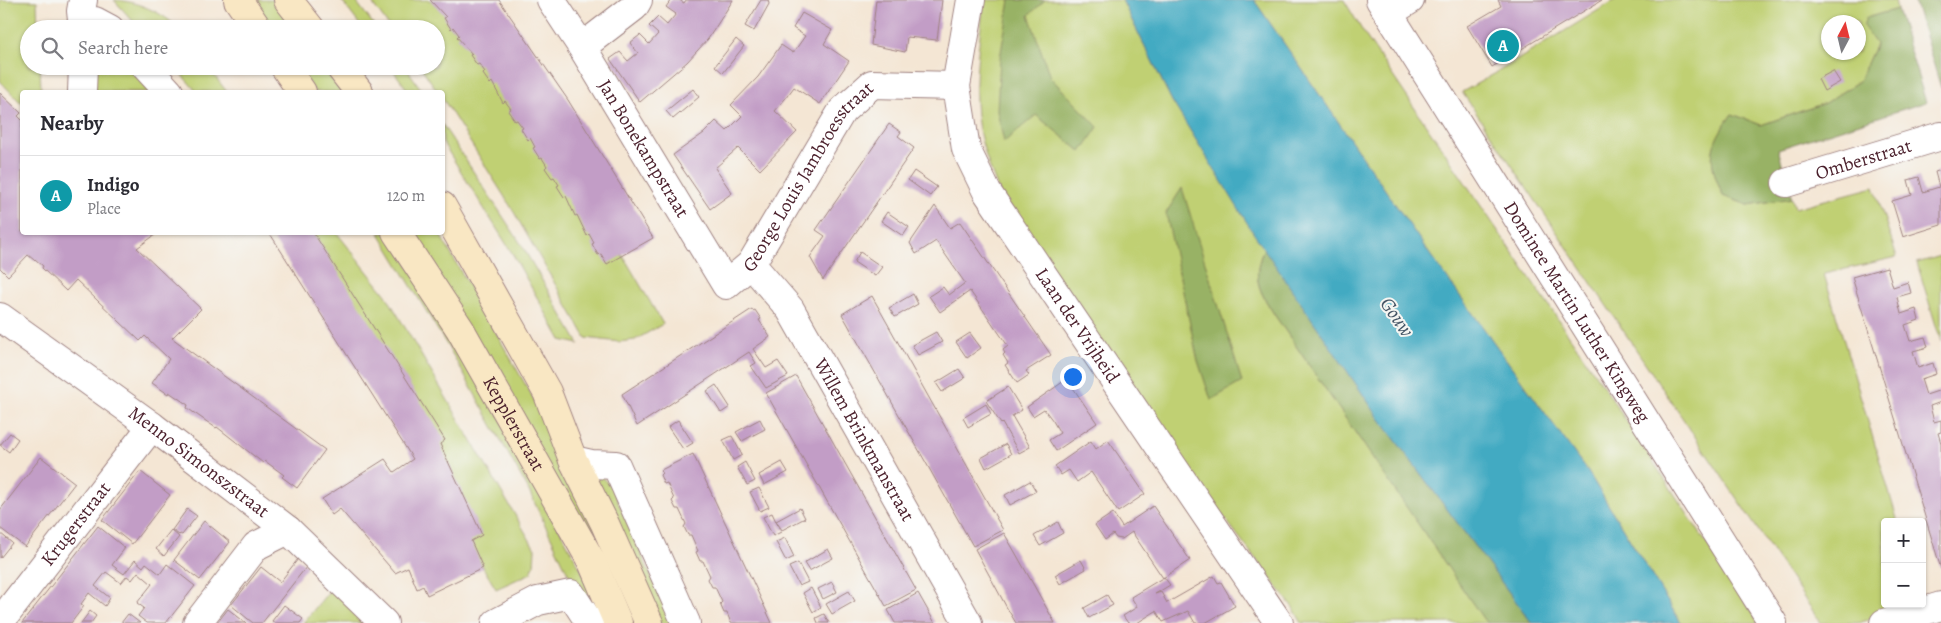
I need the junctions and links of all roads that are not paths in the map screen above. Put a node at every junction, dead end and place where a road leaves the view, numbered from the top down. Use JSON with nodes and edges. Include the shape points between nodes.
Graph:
{"nodes":[{"id":1,"x":238,"y":0,"type":"edge"},
{"id":2,"x":288,"y":0,"type":"edge"},
{"id":3,"x":551,"y":0,"type":"edge"},
{"id":4,"x":638,"y":0,"type":"edge"},
{"id":5,"x":971,"y":0,"type":"edge"},
{"id":6,"x":1393,"y":4,"type":"edge"},
{"id":7,"x":252,"y":20,"type":"edge"},
{"id":8,"x":304,"y":20,"type":"edge"},
{"id":9,"x":582,"y":47,"type":"junction"},
{"id":10,"x":83,"y":75,"type":"edge"},
{"id":11,"x":153,"y":75,"type":"edge"},
{"id":12,"x":290,"y":75,"type":"edge"},
{"id":13,"x":346,"y":75,"type":"edge"},
{"id":14,"x":956,"y":86,"type":"junction"},
{"id":15,"x":82,"y":90,"type":"edge"},
{"id":16,"x":167,"y":90,"type":"edge"},
{"id":17,"x":301,"y":90,"type":"edge"},
{"id":18,"x":357,"y":90,"type":"edge"},
{"id":19,"x":1941,"y":136,"type":"edge"},
{"id":20,"x":1786,"y":183,"type":"dead end"},
{"id":21,"x":445,"y":211,"type":"edge"},
{"id":22,"x":398,"y":235,"type":"edge"},
{"id":23,"x":751,"y":264,"type":"junction"},
{"id":24,"x":726,"y":285,"type":"joint"},
{"id":25,"x":0,"y":317,"type":"edge"},
{"id":26,"x":152,"y":426,"type":"junction"},
{"id":27,"x":573,"y":460,"type":"junction"},
{"id":28,"x":288,"y":530,"type":"junction"},
{"id":29,"x":1941,"y":606,"type":"edge"},
{"id":30,"x":0,"y":622,"type":"edge"},
{"id":31,"x":197,"y":623,"type":"edge"},
{"id":32,"x":384,"y":623,"type":"edge"},
{"id":33,"x":496,"y":623,"type":"edge"},
{"id":34,"x":590,"y":623,"type":"edge"},
{"id":35,"x":618,"y":623,"type":"edge"},
{"id":36,"x":649,"y":623,"type":"edge"},
{"id":37,"x":686,"y":623,"type":"edge"},
{"id":38,"x":968,"y":623,"type":"edge"},
{"id":39,"x":1279,"y":623,"type":"edge"},
{"id":40,"x":1773,"y":623,"type":"edge"},
{"id":41,"x":1884,"y":623,"type":"edge"}],
"edges":[{"from":1,"to":7,"type":"main road"},
{"from":2,"to":8,"type":"main road"},
{"from":3,"to":9,"type":"street","name":"Jan Bonekampstraat"},
{"from":4,"to":9,"type":"street","via":[[634,7]]},
{"from":5,"to":14,"type":"street","name":"Laan der Vrijheid"},
{"from":6,"to":40,"type":"street","name":"Dominee Martin Luther Kingweg"},
{"from":9,"to":24,"type":"street","name":"Jan Bonekampstraat"},
{"from":10,"to":15,"type":"street"},
{"from":11,"to":16,"type":"street"},
{"from":12,"to":17,"type":"main road"},
{"from":13,"to":18,"type":"main road"},
{"from":14,"to":23,"type":"street","name":"George Louis Jambroesstraat","via":[[872,84],[842,112]]},
{"from":14,"to":39,"type":"street","name":"Laan der Vrijheid","via":[[966,149],[987,192]]},
{"from":19,"to":20,"type":"street","name":"Omberstraat"},
{"from":21,"to":27,"type":"main road","name":"Kepplerstraat","via":[[547,392]]},
{"from":22,"to":35,"type":"main road","name":"Kepplerstraat","via":[[465,338],[592,562]]},
{"from":23,"to":24,"type":"street","name":"George Louis Jambroesstraat"},
{"from":23,"to":38,"type":"street","name":"Willem Brinkmanstraat","via":[[790,309]]},
{"from":25,"to":26,"type":"street","name":"Menno Simonszstraat"},
{"from":26,"to":28,"type":"street","name":"Menno Simonszstraat"},
{"from":26,"to":30,"type":"street","name":"Krugerstraat"},
{"from":27,"to":36,"type":"main road","name":"Kepplerstraat","via":[[606,524]]},
{"from":27,"to":37,"type":"street","name":"Kepplerstraat","via":[[616,465]]},
{"from":28,"to":31,"type":"street","via":[[256,546]]},
{"from":28,"to":32,"type":"street","name":"Menno Simonszstraat"},
{"from":29,"to":41,"type":"street"},
{"from":33,"to":34,"type":"street","via":[[538,601],[570,594]]}]}
